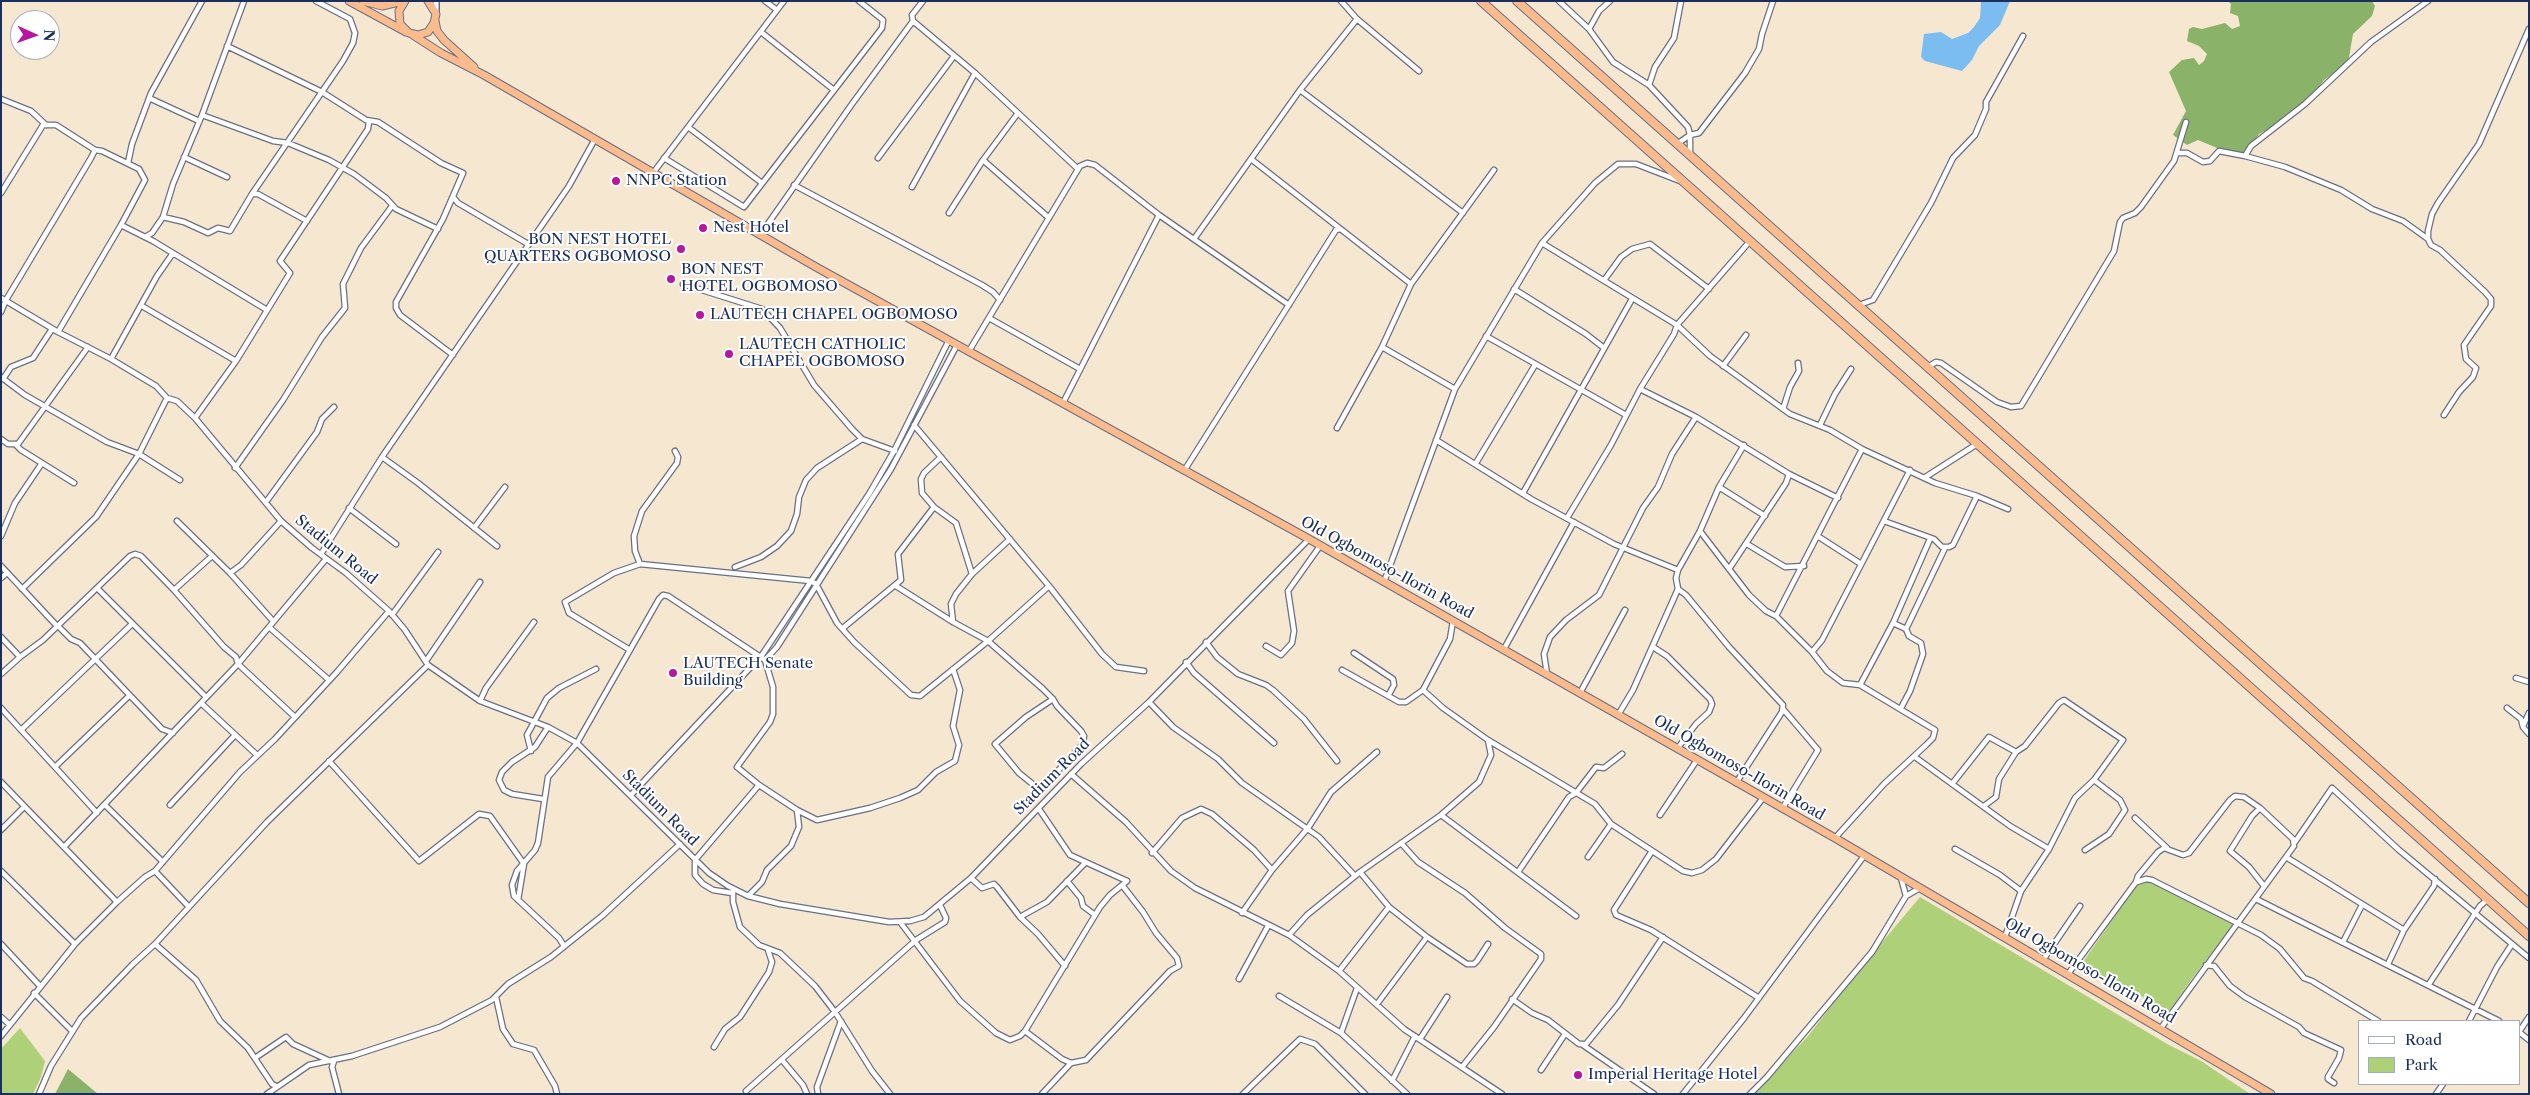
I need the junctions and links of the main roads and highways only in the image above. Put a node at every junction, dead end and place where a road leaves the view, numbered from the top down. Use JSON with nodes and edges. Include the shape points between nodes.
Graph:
{"nodes":[{"id":1,"x":349,"y":1,"type":"edge"},
{"id":2,"x":363,"y":1,"type":"edge"},
{"id":3,"x":405,"y":1,"type":"edge"},
{"id":4,"x":428,"y":1,"type":"edge"},
{"id":5,"x":1481,"y":1,"type":"edge"},
{"id":6,"x":1517,"y":1,"type":"edge"},
{"id":7,"x":436,"y":16,"type":"junction"},
{"id":8,"x":411,"y":34,"type":"junction"},
{"id":9,"x":484,"y":75,"type":"junction"},
{"id":10,"x":2529,"y":903,"type":"edge"},
{"id":11,"x":2529,"y":936,"type":"edge"},
{"id":12,"x":2271,"y":1094,"type":"edge"}],
"edges":[{"from":1,"to":8,"type":"highway"},
{"from":2,"to":3,"type":"highway","via":[[382,6]]},
{"from":3,"to":8,"type":"highway","via":[[398,18]]},
{"from":4,"to":7,"type":"highway"},
{"from":5,"to":11,"type":"highway"},
{"from":6,"to":10,"type":"highway"},
{"from":7,"to":8,"type":"highway","via":[[428,32]]},
{"from":7,"to":9,"type":"highway","via":[[436,27],[444,40]]},
{"from":8,"to":9,"type":"highway"},
{"from":9,"to":12,"type":"highway","name":"Old Ogbomoso-Ilorin Road","via":[[760,235],[1504,649]]}]}
